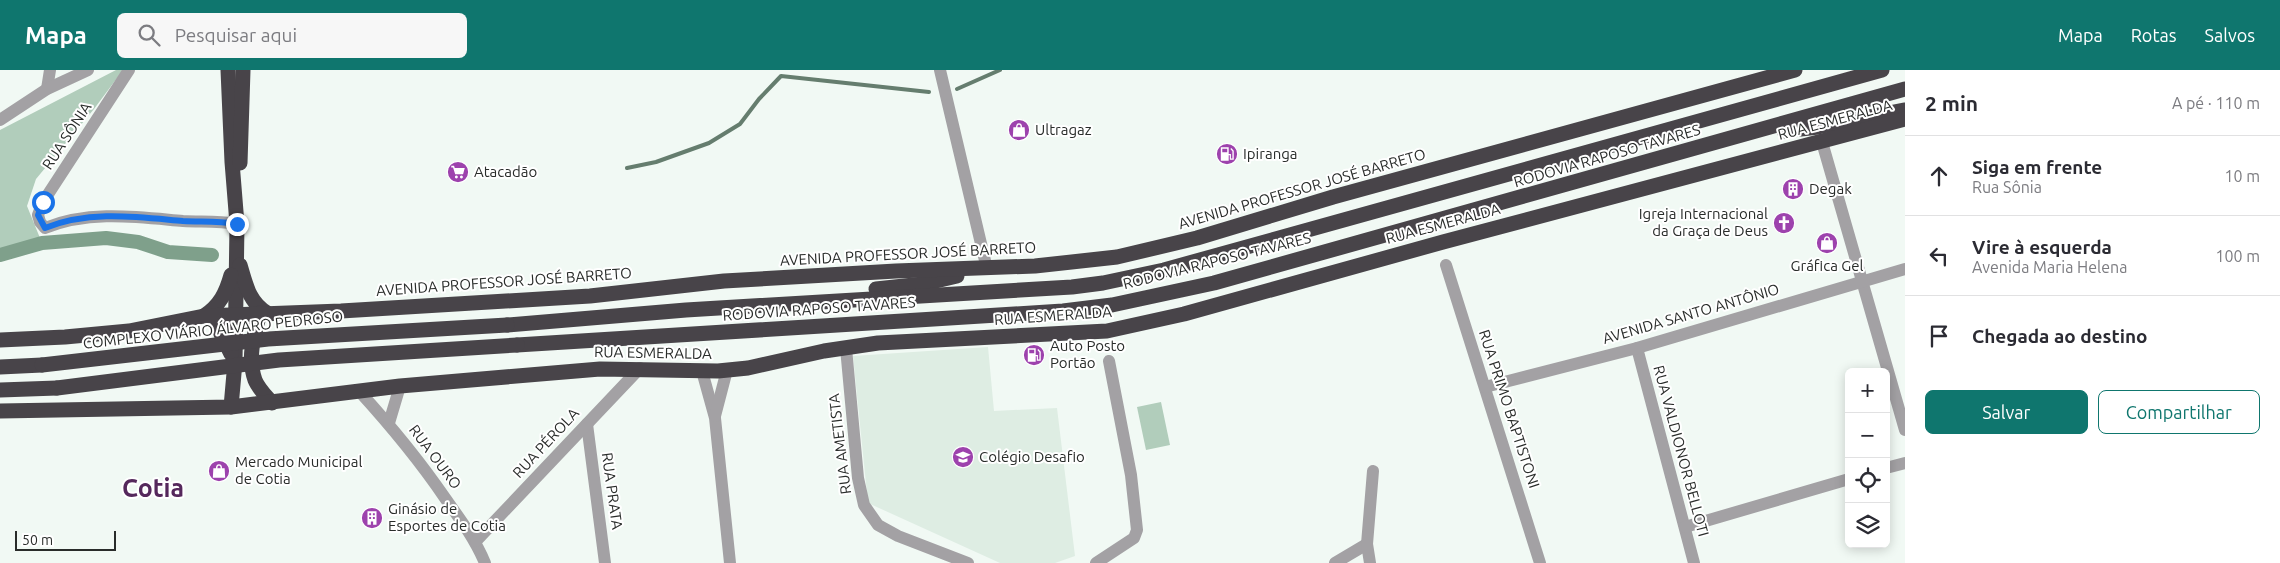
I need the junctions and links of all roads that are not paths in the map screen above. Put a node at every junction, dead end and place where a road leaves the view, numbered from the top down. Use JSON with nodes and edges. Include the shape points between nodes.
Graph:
{"nodes":[{"id":1,"x":50,"y":70,"type":"edge"},
{"id":2,"x":88,"y":70,"type":"edge"},
{"id":3,"x":129,"y":70,"type":"edge"},
{"id":4,"x":228,"y":70,"type":"edge"},
{"id":5,"x":243,"y":70,"type":"edge"},
{"id":6,"x":940,"y":70,"type":"edge"},
{"id":7,"x":1795,"y":70,"type":"edge"},
{"id":8,"x":1882,"y":70,"type":"edge"},
{"id":9,"x":47,"y":89,"type":"junction"},
{"id":10,"x":1905,"y":89,"type":"edge"},
{"id":11,"x":1905,"y":110,"type":"edge"},
{"id":12,"x":1905,"y":119,"type":"edge"},
{"id":13,"x":0,"y":120,"type":"edge"},
{"id":14,"x":1740,"y":136,"type":"junction"},
{"id":15,"x":1822,"y":142,"type":"junction"},
{"id":16,"x":237,"y":217,"type":"junction"},
{"id":17,"x":237,"y":254,"type":"junction"},
{"id":18,"x":1446,"y":265,"type":"dead end"},
{"id":19,"x":987,"y":269,"type":"junction"},
{"id":20,"x":1905,"y":269,"type":"edge"},
{"id":21,"x":1863,"y":280,"type":"junction"},
{"id":22,"x":264,"y":313,"type":"junction"},
{"id":23,"x":234,"y":315,"type":"junction"},
{"id":24,"x":210,"y":316,"type":"junction"},
{"id":25,"x":506,"y":325,"type":"junction"},
{"id":26,"x":0,"y":340,"type":"edge"},
{"id":27,"x":846,"y":348,"type":"junction"},
{"id":28,"x":1637,"y":348,"type":"junction"},
{"id":29,"x":1109,"y":361,"type":"dead end"},
{"id":30,"x":235,"y":362,"type":"junction"},
{"id":31,"x":0,"y":366,"type":"edge"},
{"id":32,"x":640,"y":368,"type":"junction"},
{"id":33,"x":727,"y":370,"type":"junction"},
{"id":34,"x":702,"y":372,"type":"junction"},
{"id":35,"x":400,"y":386,"type":"junction"},
{"id":36,"x":1485,"y":387,"type":"junction"},
{"id":37,"x":0,"y":390,"type":"edge"},
{"id":38,"x":359,"y":391,"type":"junction"},
{"id":39,"x":272,"y":403,"type":"junction"},
{"id":40,"x":231,"y":408,"type":"junction"},
{"id":41,"x":0,"y":411,"type":"edge"},
{"id":42,"x":715,"y":418,"type":"junction"},
{"id":43,"x":388,"y":423,"type":"junction"},
{"id":44,"x":586,"y":424,"type":"junction"},
{"id":45,"x":1905,"y":430,"type":"edge"},
{"id":46,"x":1905,"y":463,"type":"edge"},
{"id":47,"x":1890,"y":467,"type":"edge"},
{"id":48,"x":1373,"y":471,"type":"dead end"},
{"id":49,"x":1845,"y":480,"type":"edge"},
{"id":50,"x":1685,"y":527,"type":"junction"},
{"id":51,"x":476,"y":541,"type":"junction"},
{"id":52,"x":1368,"y":544,"type":"junction"},
{"id":53,"x":485,"y":563,"type":"edge"},
{"id":54,"x":605,"y":563,"type":"edge"},
{"id":55,"x":730,"y":563,"type":"edge"},
{"id":56,"x":968,"y":563,"type":"edge"},
{"id":57,"x":1096,"y":563,"type":"edge"},
{"id":58,"x":1335,"y":563,"type":"edge"},
{"id":59,"x":1370,"y":563,"type":"edge"},
{"id":60,"x":1540,"y":563,"type":"edge"},
{"id":61,"x":1694,"y":563,"type":"edge"}],
"edges":[{"from":1,"to":9,"type":"street"},
{"from":2,"to":9,"type":"street"},
{"from":3,"to":16,"type":"street","name":"RUA SÔNIA","via":[[43,202],[38,215],[40,222],[45,228],[61,222],[112,215],[184,221]]},
{"from":4,"to":16,"type":"highway"},
{"from":5,"to":16,"type":"highway"},
{"from":6,"to":19,"type":"street"},
{"from":7,"to":19,"type":"highway","name":"AVENIDA PROFESSOR JOSÉ BARRETO","via":[[1152,249],[1069,263]]},
{"from":8,"to":25,"type":"highway","name":"RODOVIA RAPOSO TAVARES","via":[[1164,270],[1103,283]]},
{"from":9,"to":13,"type":"street"},
{"from":10,"to":14,"type":"highway","name":"RODOVIA RAPOSO TAVARES"},
{"from":11,"to":14,"type":"highway","via":[[1818,127]]},
{"from":12,"to":15,"type":"highway","name":"RUA ESMERALDA"},
{"from":14,"to":37,"type":"highway","name":"RODOVIA RAPOSO TAVARES","bridge":true,"via":[[1214,284],[1112,305],[1063,311],[279,360],[57,388]]},
{"from":15,"to":21,"type":"street"},
{"from":15,"to":27,"type":"highway","name":"RUA ESMERALDA","via":[[1136,325],[1107,331]]},
{"from":16,"to":17,"type":"highway"},
{"from":17,"to":22,"type":"highway","via":[[245,284],[256,306]]},
{"from":17,"to":23,"type":"highway"},
{"from":17,"to":24,"type":"highway","via":[[227,291]]},
{"from":18,"to":36,"type":"street","name":"RUA PRIMO BAPTISTONI"},
{"from":19,"to":22,"type":"highway","name":"AVENIDA PROFESSOR JOSÉ BARRETO","via":[[771,278],[590,296],[342,312]]},
{"from":19,"to":25,"type":"highway","via":[[922,284],[593,311],[536,317]]},
{"from":20,"to":21,"type":"street","name":"AVENIDA SANTO ANTÔNIO"},
{"from":21,"to":28,"type":"street","name":"AVENIDA SANTO ANTÔNIO"},
{"from":21,"to":45,"type":"street"},
{"from":22,"to":23,"type":"highway","name":"AVENIDA PROFESSOR JOSÉ BARRETO"},
{"from":22,"to":39,"type":"highway","via":[[252,343],[251,364],[255,382]]},
{"from":23,"to":24,"type":"highway","name":"AVENIDA PROFESSOR JOSÉ BARRETO"},
{"from":23,"to":30,"type":"highway"},
{"from":24,"to":26,"type":"highway","name":"AVENIDA PROFESSOR JOSÉ BARRETO","via":[[129,331]]},
{"from":24,"to":30,"type":"highway"},
{"from":25,"to":31,"type":"highway","name":"COMPLEXO VIÁRIO ÁLVARO PEDROSO","bridge":true,"via":[[268,339],[42,365]]},
{"from":27,"to":33,"type":"highway","name":"RUA ESMERALDA"},
{"from":27,"to":56,"type":"street","name":"RUA AMETISTA","via":[[858,478],[864,505],[878,524],[898,536]]},
{"from":28,"to":36,"type":"street","name":"AVENIDA SANTO ANTÔNIO"},
{"from":28,"to":50,"type":"street","name":"RUA VALDIONOR BELLOTI"},
{"from":29,"to":57,"type":"street","via":[[1138,530],[1134,538]]},
{"from":30,"to":40,"type":"highway"},
{"from":32,"to":34,"type":"highway","name":"RUA ESMERALDA"},
{"from":32,"to":35,"type":"highway","name":"RUA ESMERALDA"},
{"from":32,"to":44,"type":"street","name":"RUA PÉROLA"},
{"from":33,"to":34,"type":"highway","name":"RUA ESMERALDA"},
{"from":33,"to":42,"type":"street"},
{"from":34,"to":42,"type":"street"},
{"from":35,"to":38,"type":"highway","name":"RUA ESMERALDA"},
{"from":35,"to":43,"type":"street","name":"RUA OURO"},
{"from":36,"to":60,"type":"street","name":"RUA PRIMO BAPTISTONI"},
{"from":38,"to":39,"type":"highway","name":"RUA ESMERALDA"},
{"from":38,"to":43,"type":"street","name":"RUA OURO"},
{"from":39,"to":40,"type":"highway","name":"RUA ESMERALDA"},
{"from":40,"to":41,"type":"highway"},
{"from":42,"to":55,"type":"street"},
{"from":43,"to":51,"type":"street","name":"RUA OURO"},
{"from":44,"to":51,"type":"street","name":"RUA PÉROLA"},
{"from":44,"to":54,"type":"street","name":"RUA PRATA"},
{"from":46,"to":47,"type":"street"},
{"from":48,"to":52,"type":"street"},
{"from":49,"to":50,"type":"street"},
{"from":50,"to":61,"type":"street","name":"RUA VALDIONOR BELLOTI"},
{"from":51,"to":53,"type":"street","name":"RUA OURO"},
{"from":52,"to":58,"type":"street"},
{"from":52,"to":59,"type":"street"}]}
